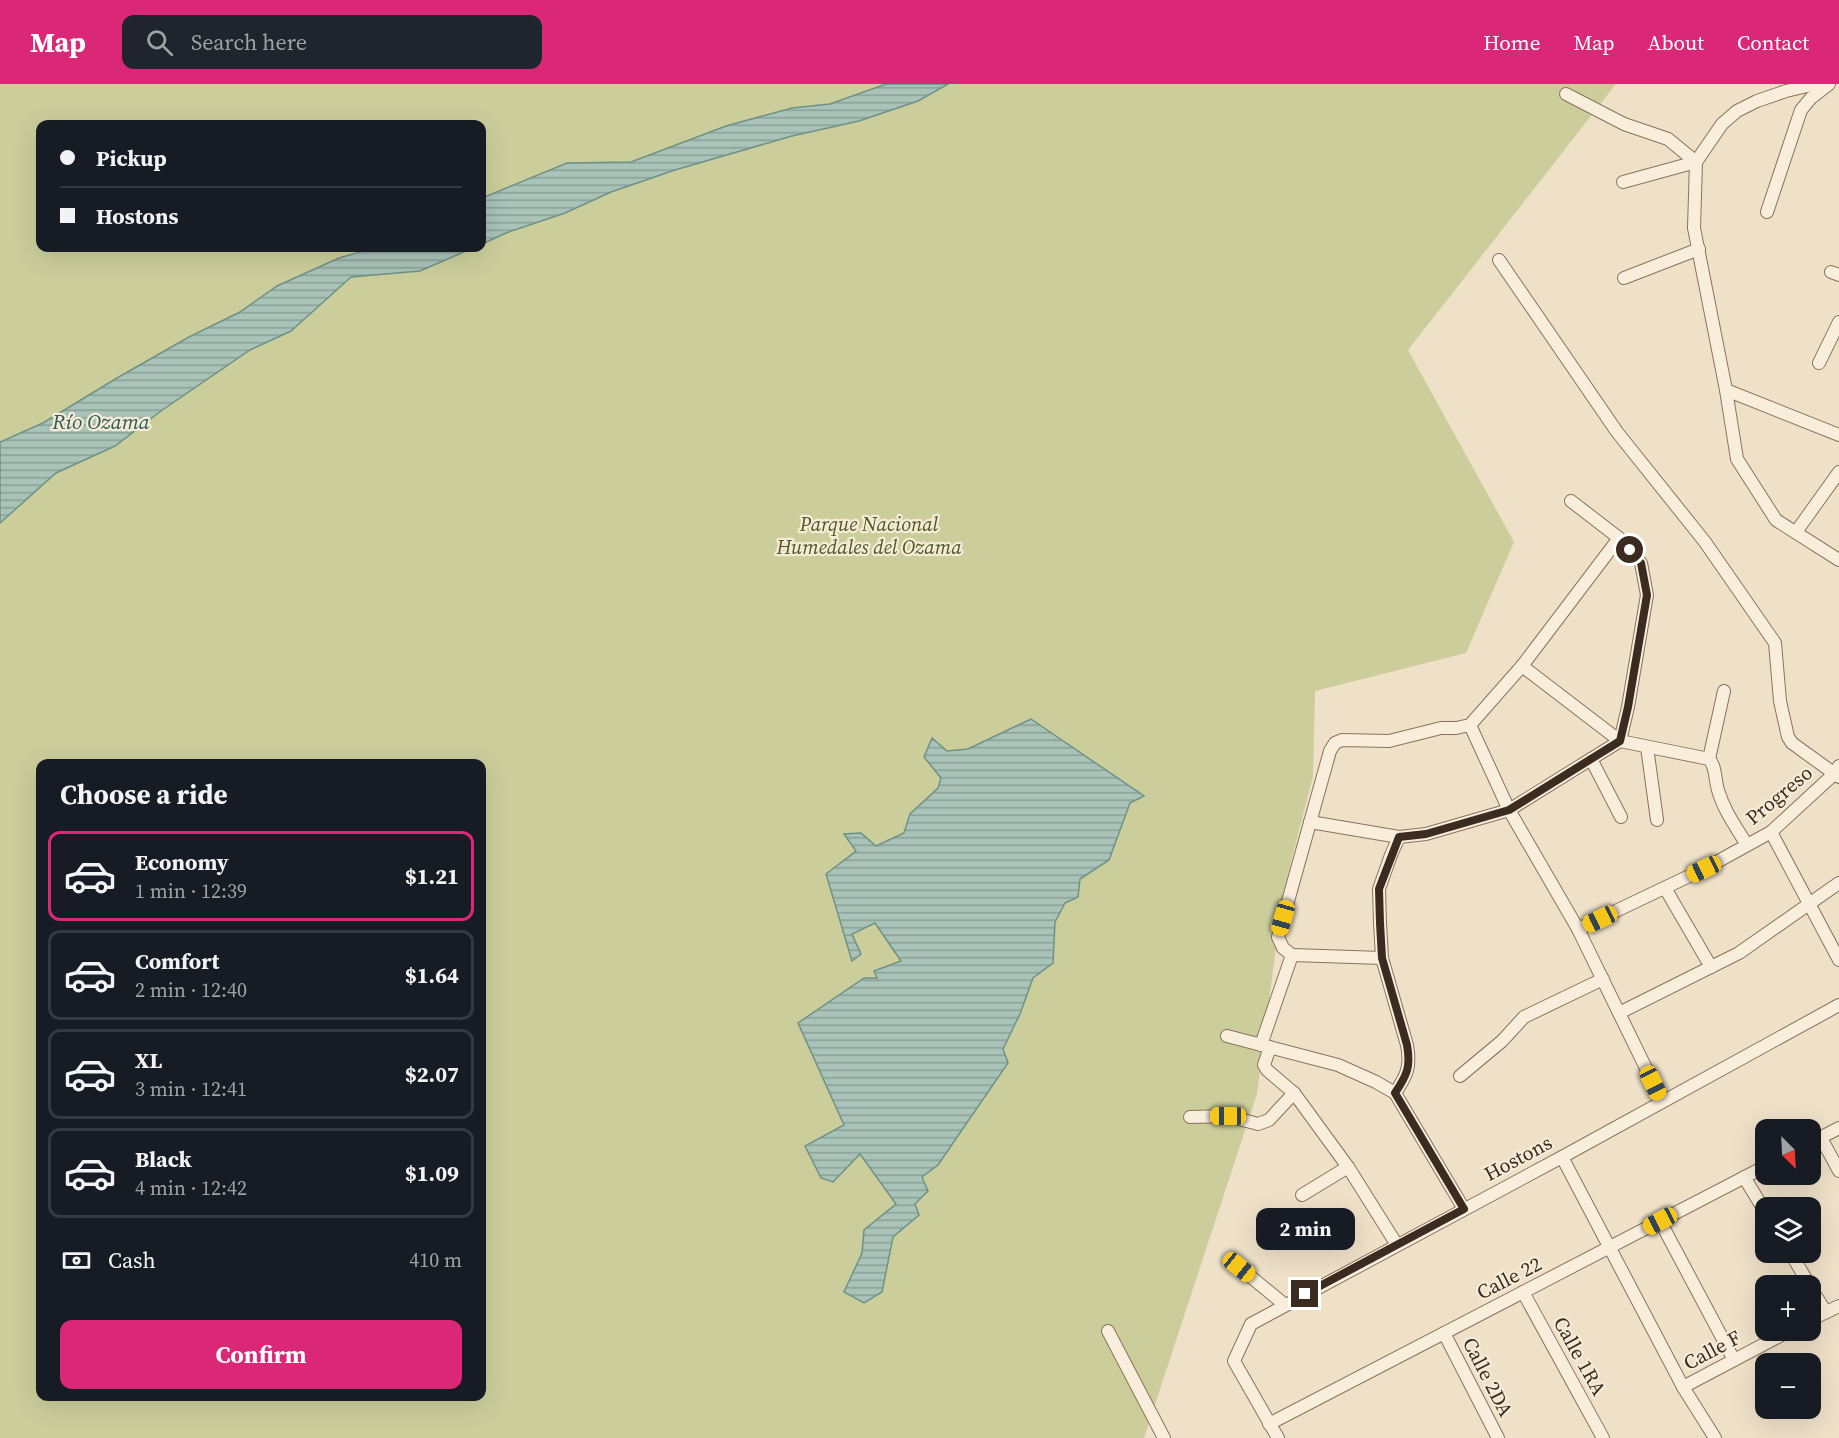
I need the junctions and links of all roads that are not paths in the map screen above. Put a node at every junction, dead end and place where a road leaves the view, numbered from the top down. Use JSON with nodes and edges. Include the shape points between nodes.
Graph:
{"nodes":[{"id":1,"x":1815,"y":84,"type":"edge"},
{"id":2,"x":1829,"y":84,"type":"edge"},
{"id":3,"x":1566,"y":94,"type":"dead end"},
{"id":4,"x":1696,"y":162,"type":"junction"},
{"id":5,"x":1623,"y":182,"type":"dead end"},
{"id":6,"x":1767,"y":212,"type":"dead end"},
{"id":7,"x":1699,"y":249,"type":"junction"},
{"id":8,"x":1499,"y":260,"type":"dead end"},
{"id":9,"x":1624,"y":278,"type":"dead end"},
{"id":10,"x":1839,"y":322,"type":"edge"},
{"id":11,"x":1819,"y":363,"type":"dead end"},
{"id":12,"x":1726,"y":390,"type":"junction"},
{"id":13,"x":1839,"y":435,"type":"edge"},
{"id":14,"x":1839,"y":472,"type":"edge"},
{"id":15,"x":1570,"y":501,"type":"dead end"},
{"id":16,"x":1796,"y":532,"type":"junction"},
{"id":17,"x":1619,"y":538,"type":"junction"},
{"id":18,"x":1839,"y":560,"type":"edge"},
{"id":19,"x":1522,"y":666,"type":"junction"},
{"id":20,"x":1724,"y":691,"type":"dead end"},
{"id":21,"x":1470,"y":724,"type":"junction"},
{"id":22,"x":1620,"y":741,"type":"junction"},
{"id":23,"x":1647,"y":747,"type":"junction"},
{"id":24,"x":1591,"y":759,"type":"junction"},
{"id":25,"x":1709,"y":759,"type":"junction"},
{"id":26,"x":1837,"y":772,"type":"edge"},
{"id":27,"x":1509,"y":810,"type":"junction"},
{"id":28,"x":1621,"y":817,"type":"dead end"},
{"id":29,"x":1657,"y":820,"type":"dead end"},
{"id":30,"x":1310,"y":822,"type":"junction"},
{"id":31,"x":1771,"y":831,"type":"junction"},
{"id":32,"x":1399,"y":837,"type":"junction"},
{"id":33,"x":1747,"y":845,"type":"junction"},
{"id":34,"x":1839,"y":883,"type":"edge"},
{"id":35,"x":1665,"y":888,"type":"junction"},
{"id":36,"x":1808,"y":903,"type":"junction"},
{"id":37,"x":1578,"y":929,"type":"junction"},
{"id":38,"x":1292,"y":955,"type":"junction"},
{"id":39,"x":1382,"y":958,"type":"junction"},
{"id":40,"x":1839,"y":960,"type":"edge"},
{"id":41,"x":1712,"y":967,"type":"junction"},
{"id":42,"x":1602,"y":979,"type":"junction"},
{"id":43,"x":1839,"y":1005,"type":"edge"},
{"id":44,"x":1619,"y":1013,"type":"junction"},
{"id":45,"x":1227,"y":1036,"type":"dead end"},
{"id":46,"x":1265,"y":1046,"type":"junction"},
{"id":47,"x":1460,"y":1076,"type":"dead end"},
{"id":48,"x":1294,"y":1093,"type":"junction"},
{"id":49,"x":1395,"y":1093,"type":"junction"},
{"id":50,"x":1662,"y":1101,"type":"junction"},
{"id":51,"x":1190,"y":1117,"type":"dead end"},
{"id":52,"x":1839,"y":1128,"type":"edge"},
{"id":53,"x":1821,"y":1137,"type":"edge"},
{"id":54,"x":1821,"y":1147,"type":"edge"},
{"id":55,"x":1562,"y":1157,"type":"junction"},
{"id":56,"x":1348,"y":1167,"type":"junction"},
{"id":57,"x":1755,"y":1172,"type":"edge"},
{"id":58,"x":1839,"y":1172,"type":"edge"},
{"id":59,"x":1744,"y":1177,"type":"junction"},
{"id":60,"x":1302,"y":1195,"type":"dead end"},
{"id":61,"x":1756,"y":1197,"type":"edge"},
{"id":62,"x":1464,"y":1209,"type":"junction"},
{"id":63,"x":1660,"y":1221,"type":"junction"},
{"id":64,"x":1397,"y":1245,"type":"junction"},
{"id":65,"x":1610,"y":1247,"type":"junction"},
{"id":66,"x":1239,"y":1267,"type":"dead end"},
{"id":67,"x":1523,"y":1292,"type":"junction"},
{"id":68,"x":1821,"y":1304,"type":"edge"},
{"id":69,"x":1285,"y":1305,"type":"junction"},
{"id":70,"x":1839,"y":1306,"type":"edge"},
{"id":71,"x":1826,"y":1312,"type":"junction"},
{"id":72,"x":1821,"y":1314,"type":"edge"},
{"id":73,"x":1108,"y":1331,"type":"dead end"},
{"id":74,"x":1444,"y":1333,"type":"junction"},
{"id":75,"x":1770,"y":1341,"type":"edge"},
{"id":76,"x":1734,"y":1360,"type":"junction"},
{"id":77,"x":1683,"y":1387,"type":"junction"},
{"id":78,"x":1269,"y":1424,"type":"junction"},
{"id":79,"x":1164,"y":1438,"type":"edge"},
{"id":80,"x":1278,"y":1438,"type":"edge"},
{"id":81,"x":1498,"y":1438,"type":"edge"},
{"id":82,"x":1603,"y":1438,"type":"edge"},
{"id":83,"x":1715,"y":1438,"type":"edge"}],
"edges":[{"from":1,"to":4,"type":"street","via":[[1737,111],[1722,124]]},
{"from":2,"to":6,"type":"street","via":[[1801,110]]},
{"from":3,"to":4,"type":"street","via":[[1624,124],[1668,139]]},
{"from":4,"to":5,"type":"street"},
{"from":4,"to":7,"type":"street","via":[[1694,228]]},
{"from":7,"to":9,"type":"street"},
{"from":7,"to":12,"type":"street"},
{"from":8,"to":26,"type":"street","via":[[1617,432],[1705,542],[1775,643],[1788,737]]},
{"from":10,"to":11,"type":"street"},
{"from":12,"to":13,"type":"street"},
{"from":12,"to":16,"type":"street","via":[[1737,459],[1776,520]]},
{"from":14,"to":16,"type":"street"},
{"from":15,"to":17,"type":"street"},
{"from":16,"to":18,"type":"street"},
{"from":17,"to":19,"type":"street"},
{"from":17,"to":22,"type":"street","via":[[1641,563],[1647,595]]},
{"from":19,"to":21,"type":"street"},
{"from":19,"to":22,"type":"street"},
{"from":20,"to":25,"type":"street"},
{"from":21,"to":27,"type":"street"},
{"from":21,"to":30,"type":"street","via":[[1389,741],[1335,743]]},
{"from":22,"to":23,"type":"street"},
{"from":22,"to":24,"type":"street"},
{"from":23,"to":25,"type":"street"},
{"from":23,"to":29,"type":"street"},
{"from":24,"to":27,"type":"street"},
{"from":24,"to":28,"type":"street"},
{"from":25,"to":33,"type":"street","via":[[1723,806]]},
{"from":26,"to":31,"type":"street","name":"Progreso"},
{"from":27,"to":32,"type":"street","via":[[1426,834]]},
{"from":27,"to":37,"type":"street"},
{"from":30,"to":32,"type":"street"},
{"from":30,"to":38,"type":"street","via":[[1278,937]]},
{"from":31,"to":33,"type":"street","name":"Progreso"},
{"from":31,"to":36,"type":"street"},
{"from":32,"to":39,"type":"street","via":[[1379,889]]},
{"from":33,"to":35,"type":"street","name":"Progreso"},
{"from":34,"to":36,"type":"street"},
{"from":35,"to":37,"type":"street","name":"Progreso"},
{"from":35,"to":41,"type":"street"},
{"from":36,"to":40,"type":"street"},
{"from":36,"to":41,"type":"street"},
{"from":37,"to":42,"type":"street"},
{"from":38,"to":39,"type":"street"},
{"from":38,"to":46,"type":"street"},
{"from":39,"to":49,"type":"street","via":[[1410,1058]]},
{"from":41,"to":44,"type":"street"},
{"from":42,"to":44,"type":"street"},
{"from":42,"to":47,"type":"street","via":[[1524,1017]]},
{"from":43,"to":50,"type":"street","name":"Hostons"},
{"from":44,"to":50,"type":"street"},
{"from":45,"to":46,"type":"street"},
{"from":46,"to":48,"type":"street","via":[[1267,1070]]},
{"from":46,"to":49,"type":"street","via":[[1338,1065]]},
{"from":48,"to":51,"type":"street","via":[[1269,1120],[1258,1124],[1228,1116]]},
{"from":48,"to":56,"type":"street"},
{"from":49,"to":62,"type":"street"},
{"from":50,"to":55,"type":"street","name":"Hostons"},
{"from":52,"to":53,"type":"street"},
{"from":54,"to":58,"type":"street"},
{"from":55,"to":62,"type":"street","name":"Hostons"},
{"from":55,"to":65,"type":"street"},
{"from":56,"to":60,"type":"street"},
{"from":56,"to":64,"type":"street"},
{"from":57,"to":59,"type":"street","name":"Calle 22"},
{"from":59,"to":61,"type":"street"},
{"from":59,"to":63,"type":"street","name":"Calle 22"},
{"from":62,"to":64,"type":"street","name":"Hostons"},
{"from":63,"to":65,"type":"street","name":"Calle 22"},
{"from":63,"to":76,"type":"street"},
{"from":64,"to":69,"type":"street","name":"Hostons"},
{"from":65,"to":67,"type":"street","name":"Calle 22"},
{"from":65,"to":77,"type":"street"},
{"from":66,"to":69,"type":"street"},
{"from":67,"to":74,"type":"street","name":"Calle 22"},
{"from":67,"to":82,"type":"street","name":"Calle 1RA"},
{"from":68,"to":71,"type":"street"},
{"from":69,"to":78,"type":"street","name":"Hostons","via":[[1251,1324],[1234,1361]]},
{"from":70,"to":71,"type":"street"},
{"from":71,"to":72,"type":"street"},
{"from":73,"to":79,"type":"street"},
{"from":74,"to":78,"type":"street","name":"Calle 22"},
{"from":74,"to":81,"type":"street","name":"Calle 2DA"},
{"from":75,"to":76,"type":"street","name":"Calle F"},
{"from":76,"to":77,"type":"street","name":"Calle F"},
{"from":77,"to":83,"type":"street"},
{"from":78,"to":80,"type":"street"}]}
